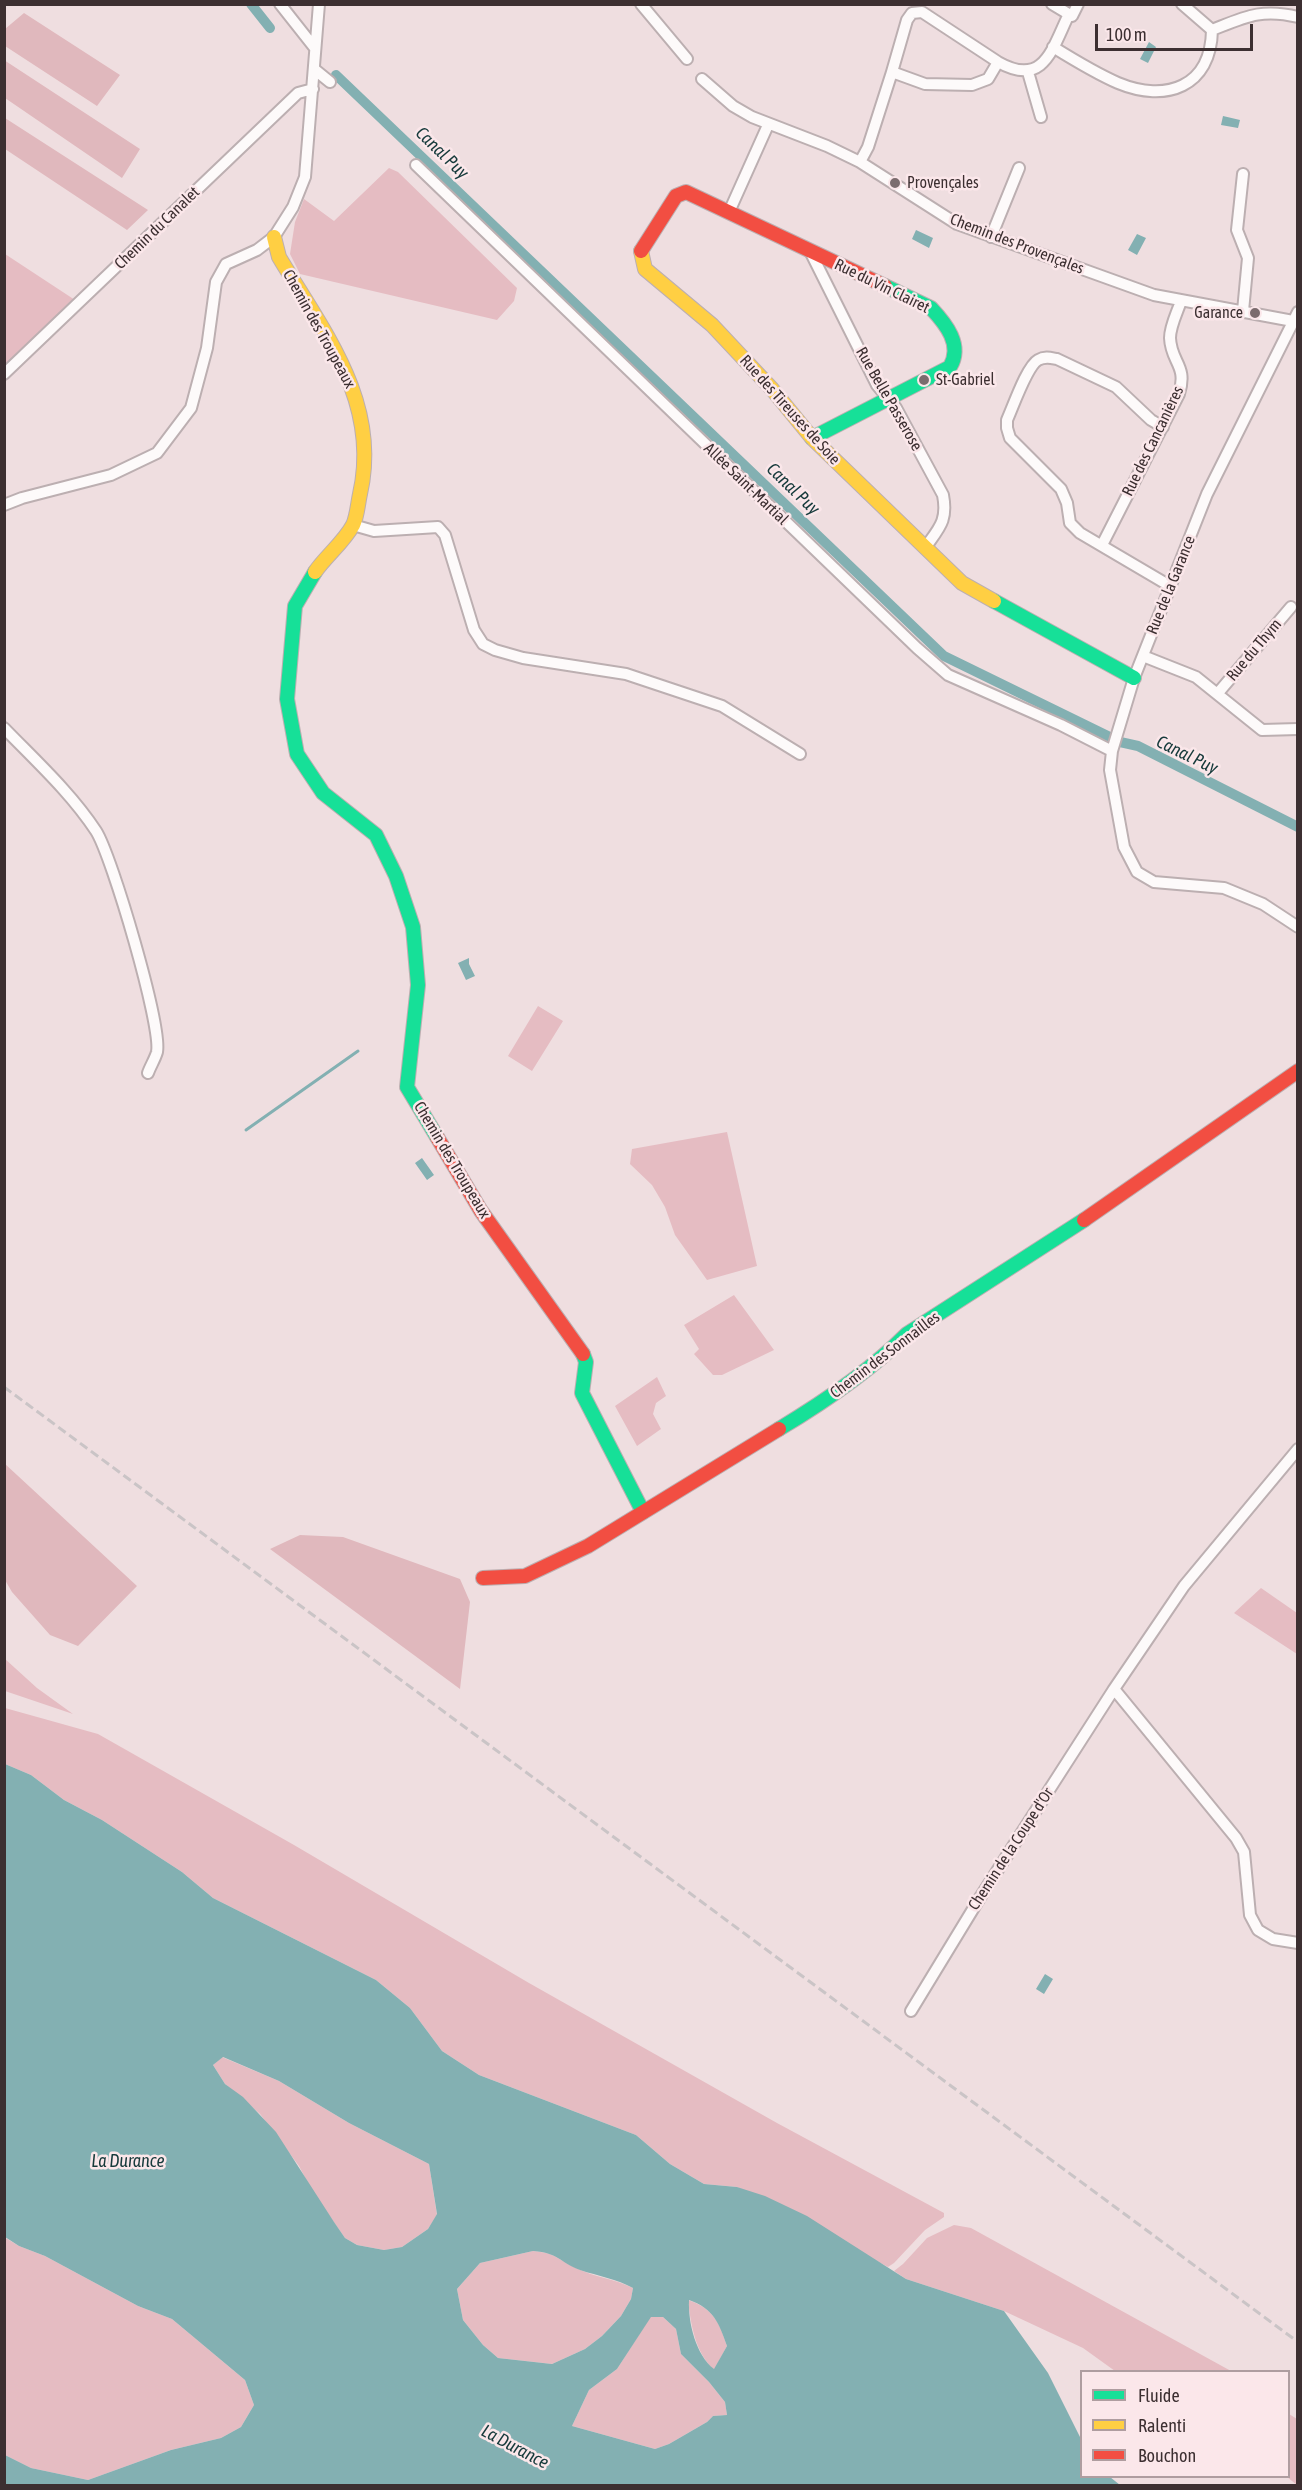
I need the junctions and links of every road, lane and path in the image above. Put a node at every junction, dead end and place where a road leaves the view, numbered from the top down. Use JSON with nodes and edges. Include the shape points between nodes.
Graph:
{"nodes":[{"id":1,"x":280,"y":4,"type":"edge"},
{"id":2,"x":319,"y":4,"type":"edge"},
{"id":3,"x":641,"y":4,"type":"edge"},
{"id":4,"x":1052,"y":4,"type":"edge"},
{"id":5,"x":1078,"y":4,"type":"edge"},
{"id":6,"x":1182,"y":4,"type":"edge"},
{"id":7,"x":1069,"y":14,"type":"junction"},
{"id":8,"x":1298,"y":17,"type":"edge"},
{"id":9,"x":1212,"y":30,"type":"junction"},
{"id":10,"x":314,"y":47,"type":"junction"},
{"id":11,"x":1053,"y":47,"type":"junction"},
{"id":12,"x":687,"y":59,"type":"dead end"},
{"id":13,"x":998,"y":62,"type":"junction"},
{"id":14,"x":314,"y":69,"type":"junction"},
{"id":15,"x":892,"y":72,"type":"junction"},
{"id":16,"x":1028,"y":72,"type":"junction"},
{"id":17,"x":702,"y":79,"type":"dead end"},
{"id":18,"x":330,"y":82,"type":"dead end"},
{"id":19,"x":313,"y":89,"type":"junction"},
{"id":20,"x":1041,"y":117,"type":"dead end"},
{"id":21,"x":768,"y":125,"type":"junction"},
{"id":22,"x":860,"y":162,"type":"junction"},
{"id":23,"x":416,"y":165,"type":"dead end"},
{"id":24,"x":1019,"y":168,"type":"dead end"},
{"id":25,"x":1243,"y":174,"type":"dead end"},
{"id":26,"x":729,"y":212,"type":"junction"},
{"id":27,"x":274,"y":237,"type":"junction"},
{"id":28,"x":991,"y":237,"type":"junction"},
{"id":29,"x":810,"y":250,"type":"junction"},
{"id":30,"x":1181,"y":301,"type":"junction"},
{"id":31,"x":1243,"y":311,"type":"junction"},
{"id":32,"x":1295,"y":316,"type":"edge"},
{"id":33,"x":4,"y":374,"type":"edge"},
{"id":34,"x":887,"y":398,"type":"junction"},
{"id":35,"x":1162,"y":427,"type":"junction"},
{"id":36,"x":812,"y":438,"type":"junction"},
{"id":37,"x":4,"y":505,"type":"edge"},
{"id":38,"x":353,"y":525,"type":"junction"},
{"id":39,"x":1102,"y":545,"type":"junction"},
{"id":40,"x":925,"y":548,"type":"junction"},
{"id":41,"x":1170,"y":586,"type":"junction"},
{"id":42,"x":1291,"y":607,"type":"dead end"},
{"id":43,"x":1143,"y":656,"type":"junction"},
{"id":44,"x":1134,"y":678,"type":"junction"},
{"id":45,"x":1218,"y":693,"type":"junction"},
{"id":46,"x":4,"y":728,"type":"edge"},
{"id":47,"x":1298,"y":729,"type":"edge"},
{"id":48,"x":1113,"y":747,"type":"junction"},
{"id":49,"x":800,"y":754,"type":"dead end"},
{"id":50,"x":1298,"y":927,"type":"edge"},
{"id":51,"x":1298,"y":1071,"type":"edge"},
{"id":52,"x":147,"y":1073,"type":"dead end"},
{"id":53,"x":1298,"y":1449,"type":"edge"},
{"id":54,"x":643,"y":1512,"type":"junction"},
{"id":55,"x":483,"y":1578,"type":"dead end"},
{"id":56,"x":1114,"y":1689,"type":"junction"},
{"id":57,"x":1298,"y":1943,"type":"edge"},
{"id":58,"x":911,"y":2011,"type":"dead end"}],
"edges":[{"from":1,"to":10,"type":"street"},
{"from":2,"to":10,"type":"street"},
{"from":3,"to":12,"type":"street"},
{"from":4,"to":7,"type":"street"},
{"from":5,"to":7,"type":"street"},
{"from":6,"to":9,"type":"street"},
{"from":7,"to":11,"type":"street"},
{"from":8,"to":9,"type":"street","via":[[1278,12],[1254,14]]},
{"from":9,"to":11,"type":"street","via":[[1204,68],[1192,81],[1174,89],[1144,90],[1120,84]]},
{"from":10,"to":14,"type":"street"},
{"from":11,"to":16,"type":"street","via":[[1037,68]]},
{"from":13,"to":15,"type":"street","via":[[988,79],[972,85],[925,84]]},
{"from":13,"to":15,"type":"street","via":[[922,12],[912,13],[907,20]]},
{"from":13,"to":16,"type":"street"},
{"from":14,"to":18,"type":"street"},
{"from":14,"to":19,"type":"street"},
{"from":15,"to":22,"type":"street"},
{"from":16,"to":20,"type":"street"},
{"from":17,"to":21,"type":"street","name":"Chemin des Provençales","via":[[733,106]]},
{"from":19,"to":27,"type":"street","via":[[305,177],[293,207]]},
{"from":19,"to":33,"type":"street","name":"Chemin du Canalet","via":[[298,93]]},
{"from":21,"to":22,"type":"street","name":"Chemin des Provençales"},
{"from":21,"to":26,"type":"street"},
{"from":22,"to":28,"type":"street","name":"Chemin des Provençales","via":[[957,224]]},
{"from":23,"to":48,"type":"street","name":"Allée Saint-Martial","via":[[948,675]]},
{"from":24,"to":28,"type":"street"},
{"from":25,"to":31,"type":"street","via":[[1237,230],[1248,258]]},
{"from":26,"to":29,"type":"street","name":"Rue du Vin Clairet"},
{"from":26,"to":36,"type":"street","name":"Rue des Tireuses de Soie","via":[[693,194],[676,196],[640,252],[641,261],[645,269],[712,325]]},
{"from":27,"to":37,"type":"street","via":[[226,264],[216,282],[207,348],[191,408],[157,453],[111,475]]},
{"from":27,"to":38,"type":"street","name":"Chemin des Troupeaux","via":[[279,257],[355,392],[365,450]]},
{"from":28,"to":30,"type":"street","name":"Chemin des Provençales","via":[[1133,288]]},
{"from":29,"to":34,"type":"street","name":"Rue Belle Passerose"},
{"from":29,"to":34,"type":"street","name":"Rue du Vin Clairet","via":[[932,308],[954,342],[955,361],[950,367]]},
{"from":30,"to":31,"type":"street","name":"Chemin des Provençales"},
{"from":30,"to":35,"type":"street","name":"Rue des Cancanières","via":[[1170,336],[1183,381]]},
{"from":31,"to":32,"type":"street","name":"Chemin des Provençales"},
{"from":32,"to":41,"type":"street","name":"Rue de la Garance","via":[[1217,472]]},
{"from":34,"to":36,"type":"street","name":"Rue du Vin Clairet"},
{"from":34,"to":40,"type":"street","name":"Rue Belle Passerose","via":[[942,495],[946,511],[943,522]]},
{"from":35,"to":39,"type":"street","name":"Rue des Cancanières"},
{"from":35,"to":39,"type":"street","via":[[1116,387],[1058,359],[1037,360],[1031,368],[1007,420],[1010,438],[1061,489],[1070,523]]},
{"from":36,"to":40,"type":"street","name":"Rue des Tireuses de Soie"},
{"from":38,"to":49,"type":"street","via":[[374,531],[438,526],[445,535],[474,630],[483,644],[523,658],[626,674],[722,706]]},
{"from":38,"to":54,"type":"street","name":"Chemin des Troupeaux","via":[[316,570],[295,606],[287,699],[297,754],[323,793],[376,835],[393,866],[413,927],[417,985],[408,1087],[481,1211],[582,1350],[586,1362],[582,1393]]},
{"from":39,"to":41,"type":"street"},
{"from":40,"to":44,"type":"street","name":"Rue des Tireuses de Soie","via":[[962,583]]},
{"from":41,"to":43,"type":"street","name":"Rue de la Garance"},
{"from":42,"to":45,"type":"street","name":"Rue du Thym"},
{"from":43,"to":44,"type":"street","name":"Rue de la Garance"},
{"from":43,"to":45,"type":"street","via":[[1196,677]]},
{"from":44,"to":48,"type":"street","name":"Rue de la Garance"},
{"from":45,"to":47,"type":"street","via":[[1262,730]]},
{"from":46,"to":52,"type":"street","via":[[58,783],[97,833],[121,897],[156,1024],[157,1052]]},
{"from":48,"to":50,"type":"street","name":"Rue de la Garance","via":[[1110,770],[1117,816],[1124,848],[1137,872],[1154,882],[1224,888],[1263,904]]},
{"from":51,"to":54,"type":"street","name":"Chemin des Sonnailles","via":[[1090,1216],[907,1334],[812,1409]]},
{"from":53,"to":56,"type":"street","name":"Chemin de la Coupe d'Or","via":[[1184,1586]]},
{"from":54,"to":55,"type":"street","name":"Chemin des Sonnailles","via":[[539,1571],[525,1576]]},
{"from":56,"to":57,"type":"street","via":[[1236,1838],[1244,1852],[1250,1915],[1258,1930],[1273,1939]]},
{"from":56,"to":58,"type":"street","name":"Chemin de la Coupe d'Or"}]}
